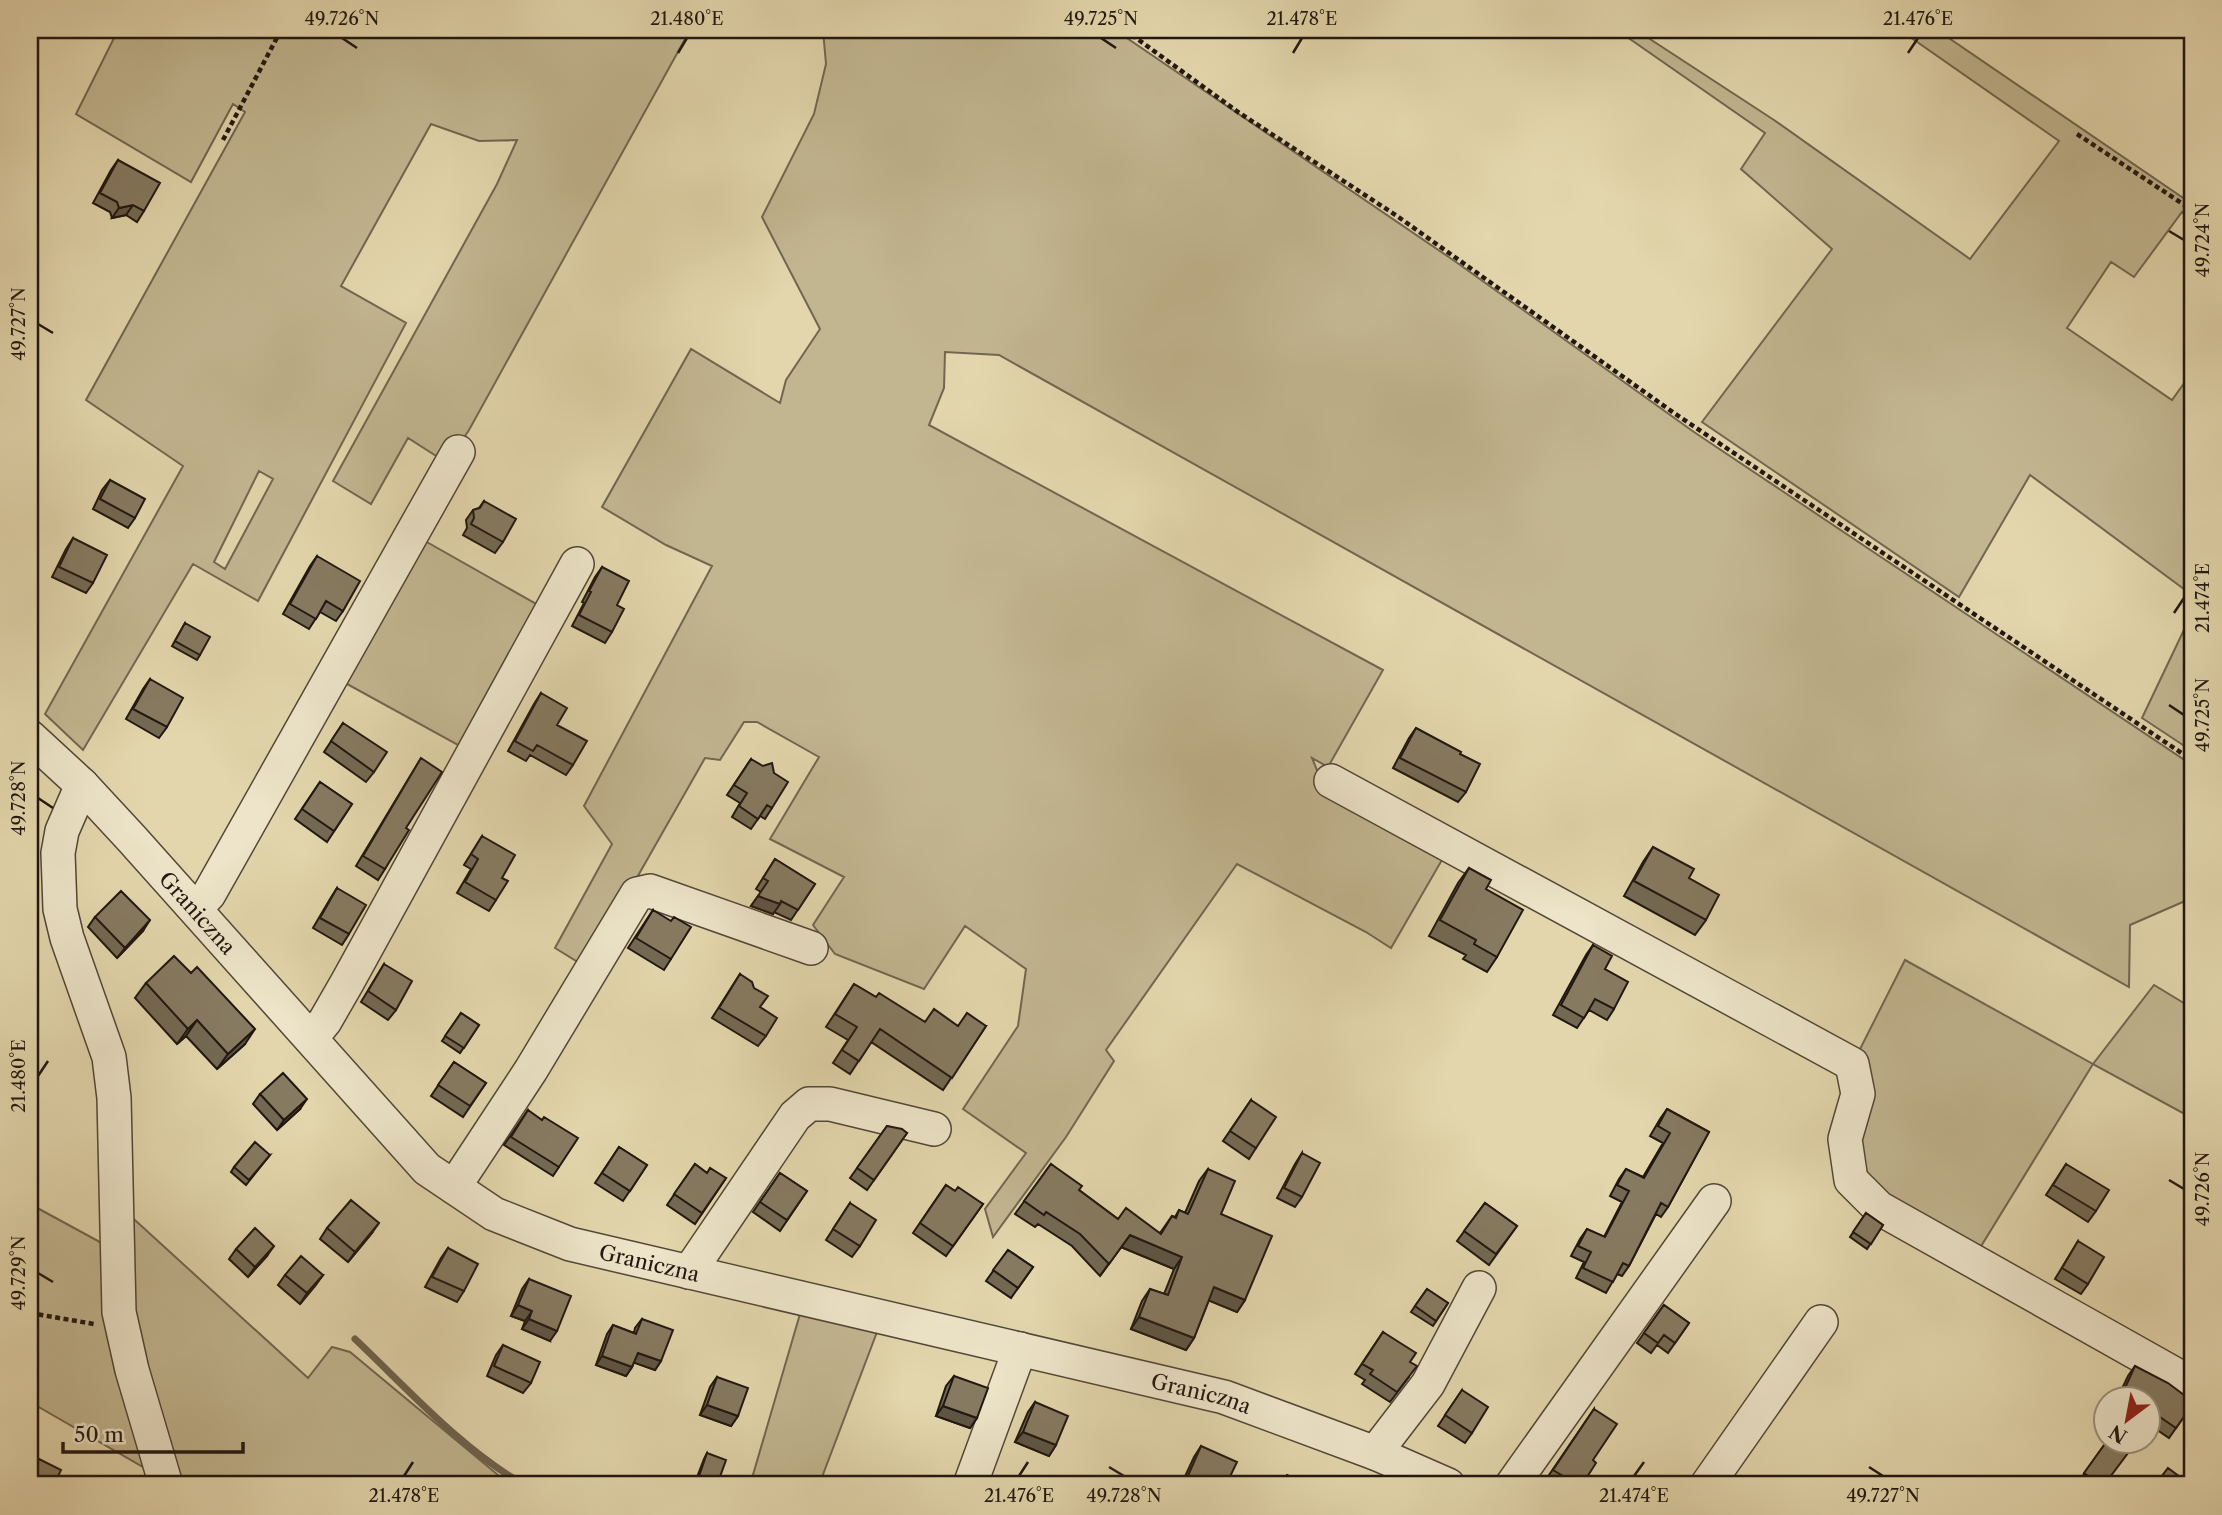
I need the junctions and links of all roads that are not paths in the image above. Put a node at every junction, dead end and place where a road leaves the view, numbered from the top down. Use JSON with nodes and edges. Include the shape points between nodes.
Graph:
{"nodes":[{"id":1,"x":458,"y":452,"type":"dead end"},
{"id":2,"x":578,"y":564,"type":"dead end"},
{"id":3,"x":30,"y":737,"type":"edge"},
{"id":4,"x":1331,"y":781,"type":"dead end"},
{"id":5,"x":82,"y":785,"type":"junction"},
{"id":6,"x":196,"y":908,"type":"junction"},
{"id":7,"x":811,"y":948,"type":"dead end"},
{"id":8,"x":311,"y":1038,"type":"junction"},
{"id":9,"x":934,"y":1129,"type":"dead end"},
{"id":10,"x":454,"y":1187,"type":"junction"},
{"id":11,"x":1714,"y":1201,"type":"dead end"},
{"id":12,"x":689,"y":1272,"type":"junction"},
{"id":13,"x":1479,"y":1288,"type":"dead end"},
{"id":14,"x":1821,"y":1322,"type":"dead end"},
{"id":15,"x":1020,"y":1349,"type":"junction"},
{"id":16,"x":2192,"y":1384,"type":"edge"},
{"id":17,"x":1375,"y":1453,"type":"junction"},
{"id":18,"x":166,"y":1485,"type":"edge"},
{"id":19,"x":970,"y":1485,"type":"edge"},
{"id":20,"x":1448,"y":1485,"type":"edge"},
{"id":21,"x":1512,"y":1485,"type":"edge"},
{"id":22,"x":1707,"y":1485,"type":"edge"}],
"edges":[{"from":1,"to":6,"type":"street","via":[[209,894]]},
{"from":2,"to":8,"type":"street","via":[[348,981]]},
{"from":3,"to":5,"type":"street","name":"Graniczna"},
{"from":4,"to":16,"type":"street","via":[[1852,1065],[1858,1094],[1845,1139],[1851,1180],[1879,1208]]},
{"from":5,"to":6,"type":"street","name":"Graniczna"},
{"from":5,"to":18,"type":"street","via":[[60,842],[60,909],[109,1057],[119,1312]]},
{"from":6,"to":8,"type":"street","name":"Graniczna"},
{"from":7,"to":10,"type":"street","via":[[650,891],[637,894]]},
{"from":8,"to":10,"type":"street","name":"Graniczna","via":[[427,1169]]},
{"from":9,"to":12,"type":"street","via":[[830,1104],[808,1104],[795,1116]]},
{"from":10,"to":12,"type":"street","name":"Graniczna","via":[[494,1214],[570,1244]]},
{"from":11,"to":21,"type":"street"},
{"from":12,"to":15,"type":"street","name":"Graniczna"},
{"from":13,"to":17,"type":"street","via":[[1428,1384]]},
{"from":14,"to":22,"type":"street"},
{"from":15,"to":17,"type":"street","name":"Graniczna","via":[[1224,1397]]},
{"from":15,"to":19,"type":"street"},
{"from":17,"to":20,"type":"street","name":"Graniczna"}]}
